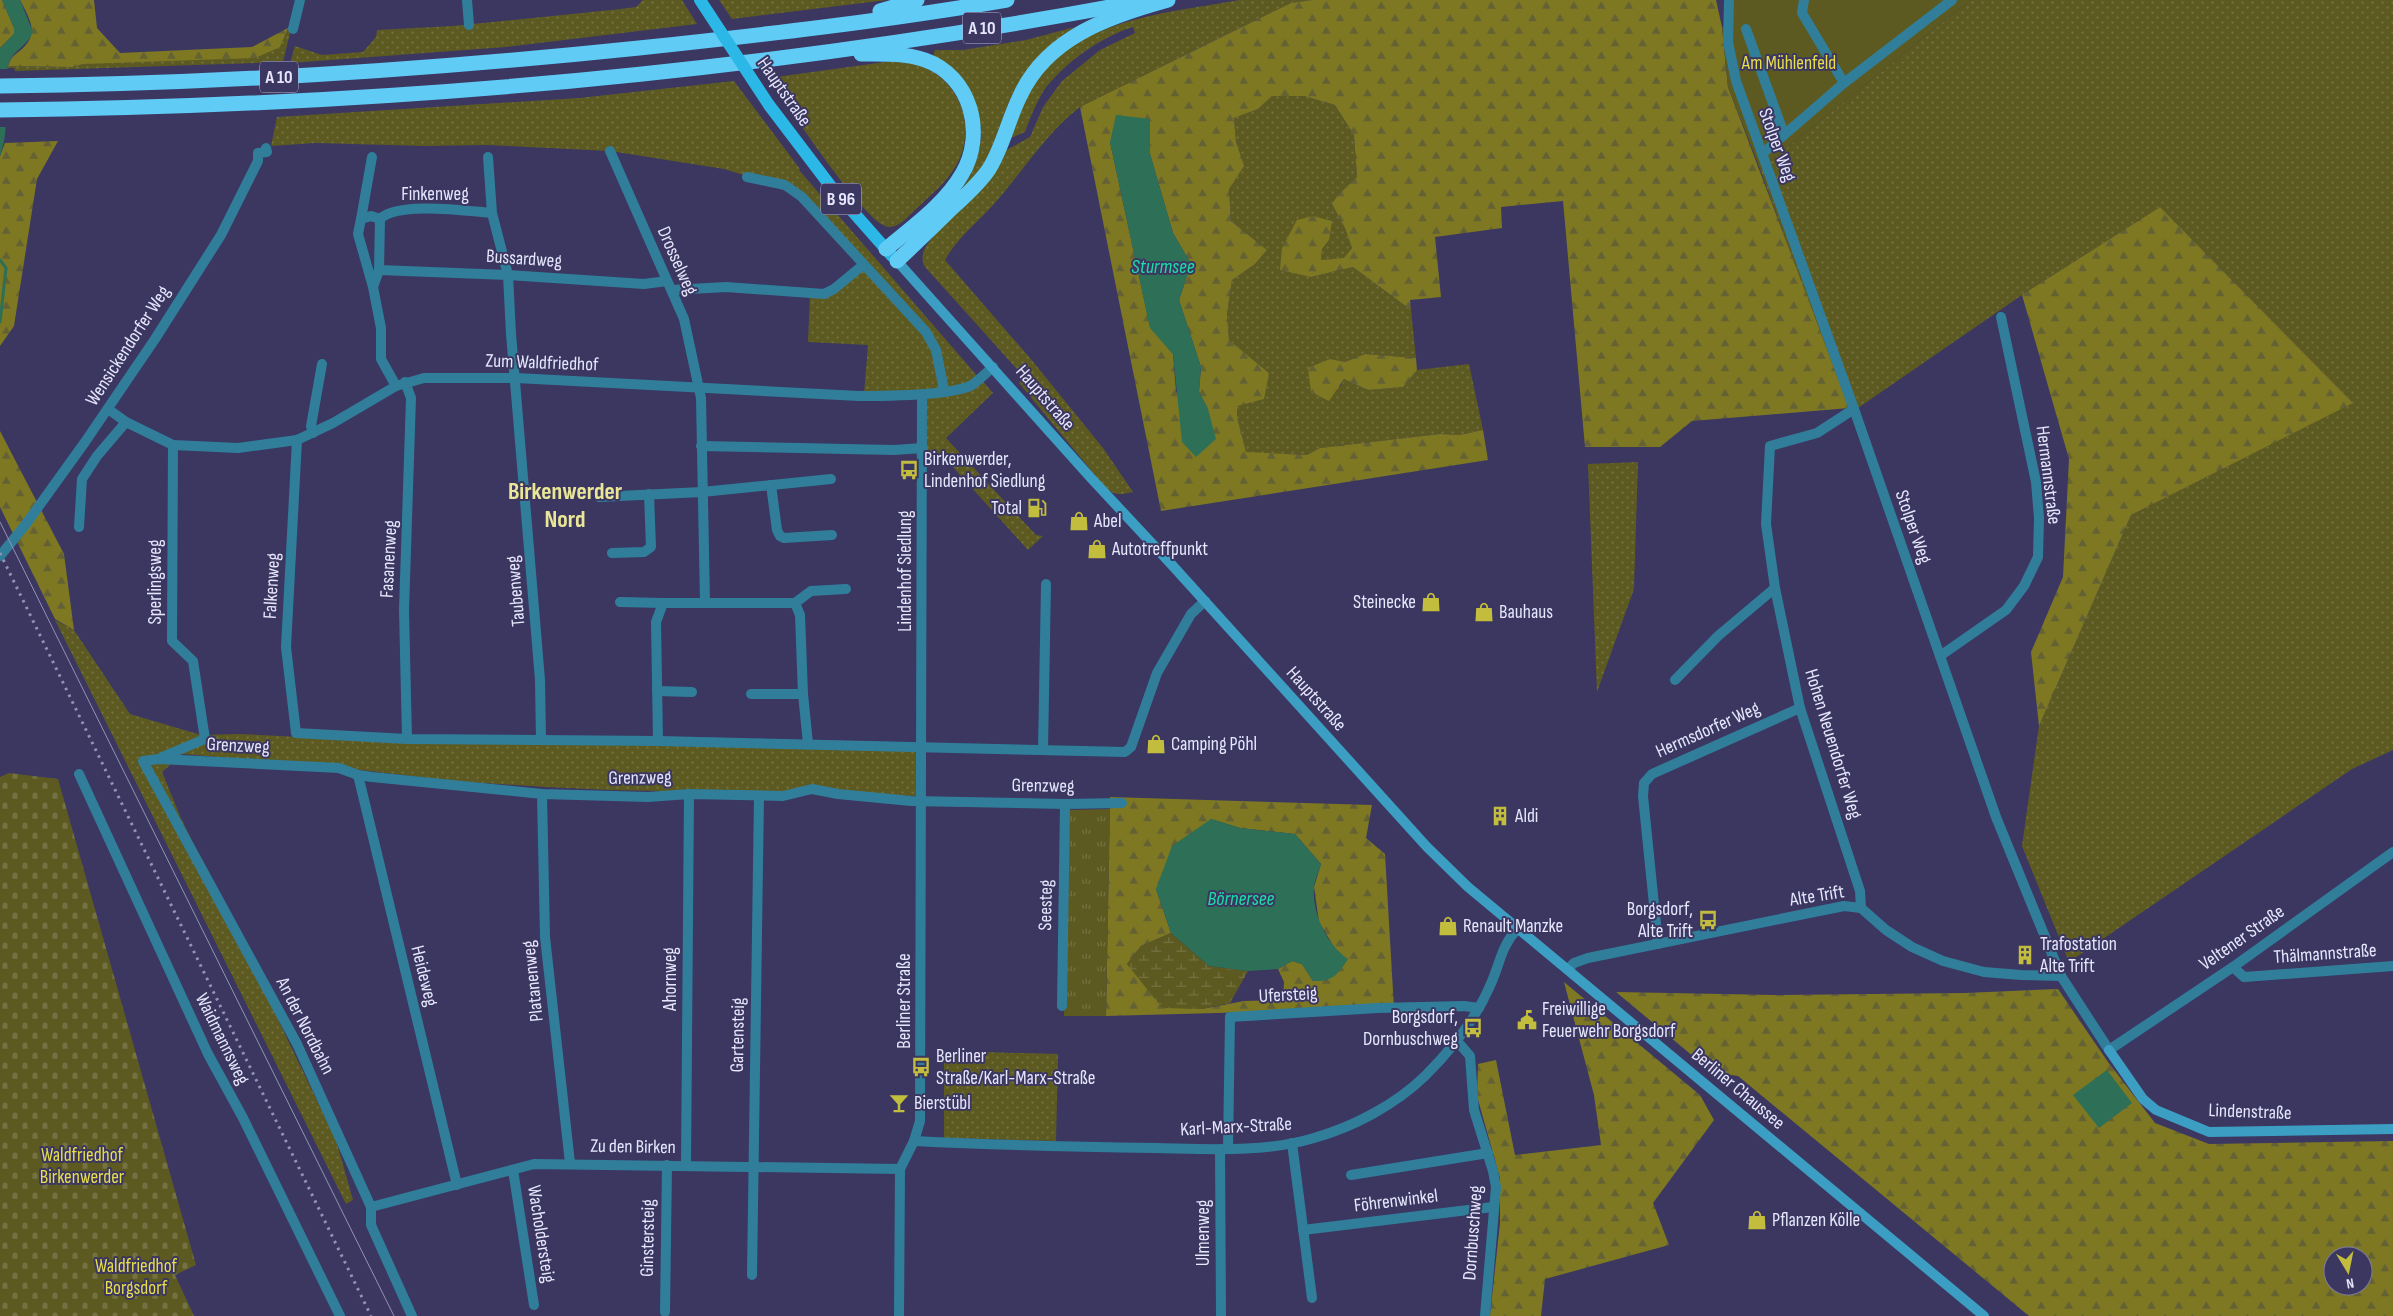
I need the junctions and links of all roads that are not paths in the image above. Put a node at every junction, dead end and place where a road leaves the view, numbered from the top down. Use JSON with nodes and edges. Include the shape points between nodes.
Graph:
{"nodes":[{"id":1,"x":300,"y":0,"type":"edge"},
{"id":2,"x":467,"y":0,"type":"edge"},
{"id":3,"x":700,"y":0,"type":"edge"},
{"id":4,"x":917,"y":0,"type":"edge"},
{"id":5,"x":1007,"y":0,"type":"edge"},
{"id":6,"x":1147,"y":0,"type":"edge"},
{"id":7,"x":1168,"y":0,"type":"edge"},
{"id":8,"x":1729,"y":0,"type":"edge"},
{"id":9,"x":1804,"y":0,"type":"edge"},
{"id":10,"x":1952,"y":0,"type":"edge"},
{"id":11,"x":469,"y":25,"type":"dead end"},
{"id":12,"x":828,"y":26,"type":"junction"},
{"id":13,"x":293,"y":29,"type":"dead end"},
{"id":14,"x":1746,"y":29,"type":"dead end"},
{"id":15,"x":817,"y":52,"type":"junction"},
{"id":16,"x":1844,"y":83,"type":"junction"},
{"id":17,"x":8,"y":86,"type":"edge"},
{"id":18,"x":7,"y":110,"type":"edge"},
{"id":19,"x":1784,"y":134,"type":"junction"},
{"id":20,"x":266,"y":148,"type":"dead end"},
{"id":21,"x":610,"y":151,"type":"dead end"},
{"id":22,"x":1762,"y":154,"type":"junction"},
{"id":23,"x":372,"y":157,"type":"dead end"},
{"id":24,"x":488,"y":157,"type":"dead end"},
{"id":25,"x":747,"y":177,"type":"dead end"},
{"id":26,"x":492,"y":213,"type":"junction"},
{"id":27,"x":361,"y":219,"type":"junction"},
{"id":28,"x":380,"y":220,"type":"junction"},
{"id":29,"x":886,"y":249,"type":"junction"},
{"id":30,"x":897,"y":261,"type":"junction"},
{"id":31,"x":863,"y":265,"type":"junction"},
{"id":32,"x":379,"y":270,"type":"junction"},
{"id":33,"x":508,"y":275,"type":"junction"},
{"id":34,"x":669,"y":286,"type":"junction"},
{"id":35,"x":374,"y":287,"type":"junction"},
{"id":36,"x":2000,"y":316,"type":"dead end"},
{"id":37,"x":322,"y":364,"type":"dead end"},
{"id":38,"x":993,"y":367,"type":"junction"},
{"id":39,"x":516,"y":378,"type":"junction"},
{"id":40,"x":400,"y":384,"type":"junction"},
{"id":41,"x":700,"y":388,"type":"junction"},
{"id":42,"x":944,"y":390,"type":"junction"},
{"id":43,"x":922,"y":394,"type":"junction"},
{"id":44,"x":108,"y":409,"type":"junction"},
{"id":45,"x":1854,"y":409,"type":"junction"},
{"id":46,"x":126,"y":422,"type":"junction"},
{"id":47,"x":313,"y":433,"type":"junction"},
{"id":48,"x":297,"y":440,"type":"junction"},
{"id":49,"x":173,"y":445,"type":"junction"},
{"id":50,"x":701,"y":446,"type":"junction"},
{"id":51,"x":923,"y":448,"type":"junction"},
{"id":52,"x":831,"y":479,"type":"dead end"},
{"id":53,"x":771,"y":485,"type":"junction"},
{"id":54,"x":702,"y":492,"type":"junction"},
{"id":55,"x":649,"y":494,"type":"junction"},
{"id":56,"x":599,"y":497,"type":"dead end"},
{"id":57,"x":79,"y":527,"type":"dead end"},
{"id":58,"x":832,"y":535,"type":"dead end"},
{"id":59,"x":612,"y":554,"type":"dead end"},
{"id":60,"x":0,"y":556,"type":"edge"},
{"id":61,"x":1046,"y":584,"type":"dead end"},
{"id":62,"x":1775,"y":588,"type":"junction"},
{"id":63,"x":846,"y":590,"type":"dead end"},
{"id":64,"x":1204,"y":601,"type":"junction"},
{"id":65,"x":620,"y":602,"type":"dead end"},
{"id":66,"x":705,"y":602,"type":"junction"},
{"id":67,"x":664,"y":603,"type":"junction"},
{"id":68,"x":795,"y":603,"type":"junction"},
{"id":69,"x":1940,"y":656,"type":"junction"},
{"id":70,"x":1675,"y":680,"type":"dead end"},
{"id":71,"x":657,"y":691,"type":"junction"},
{"id":72,"x":692,"y":692,"type":"dead end"},
{"id":73,"x":751,"y":694,"type":"dead end"},
{"id":74,"x":803,"y":694,"type":"junction"},
{"id":75,"x":1800,"y":708,"type":"junction"},
{"id":76,"x":296,"y":733,"type":"joint"},
{"id":77,"x":205,"y":739,"type":"joint"},
{"id":78,"x":407,"y":739,"type":"junction"},
{"id":79,"x":541,"y":740,"type":"junction"},
{"id":80,"x":658,"y":741,"type":"junction"},
{"id":81,"x":808,"y":744,"type":"junction"},
{"id":82,"x":920,"y":748,"type":"junction"},
{"id":83,"x":1043,"y":750,"type":"junction"},
{"id":84,"x":159,"y":759,"type":"junction"},
{"id":85,"x":143,"y":761,"type":"joint"},
{"id":86,"x":79,"y":774,"type":"dead end"},
{"id":87,"x":358,"y":775,"type":"junction"},
{"id":88,"x":542,"y":794,"type":"junction"},
{"id":89,"x":689,"y":794,"type":"junction"},
{"id":90,"x":759,"y":796,"type":"junction"},
{"id":91,"x":922,"y":801,"type":"junction"},
{"id":92,"x":1122,"y":803,"type":"dead end"},
{"id":93,"x":1386,"y":803,"type":"joint"},
{"id":94,"x":1065,"y":804,"type":"junction"},
{"id":95,"x":2393,"y":852,"type":"edge"},
{"id":96,"x":1861,"y":908,"type":"junction"},
{"id":97,"x":1518,"y":928,"type":"junction"},
{"id":98,"x":1658,"y":944,"type":"junction"},
{"id":99,"x":2393,"y":966,"type":"edge"},
{"id":100,"x":2233,"y":967,"type":"junction"},
{"id":101,"x":1568,"y":969,"type":"junction"},
{"id":102,"x":2061,"y":976,"type":"junction"},
{"id":103,"x":1062,"y":1006,"type":"dead end"},
{"id":104,"x":1479,"y":1008,"type":"junction"},
{"id":105,"x":1457,"y":1041,"type":"junction"},
{"id":106,"x":2109,"y":1050,"type":"junction"},
{"id":107,"x":2393,"y":1129,"type":"edge"},
{"id":108,"x":914,"y":1141,"type":"junction"},
{"id":109,"x":1292,"y":1143,"type":"junction"},
{"id":110,"x":1224,"y":1149,"type":"junction"},
{"id":111,"x":1488,"y":1153,"type":"junction"},
{"id":112,"x":570,"y":1163,"type":"junction"},
{"id":113,"x":667,"y":1164,"type":"junction"},
{"id":114,"x":686,"y":1165,"type":"junction"},
{"id":115,"x":754,"y":1166,"type":"junction"},
{"id":116,"x":900,"y":1169,"type":"junction"},
{"id":117,"x":513,"y":1170,"type":"junction"},
{"id":118,"x":1351,"y":1175,"type":"dead end"},
{"id":119,"x":457,"y":1185,"type":"junction"},
{"id":120,"x":1494,"y":1207,"type":"junction"},
{"id":121,"x":371,"y":1208,"type":"junction"},
{"id":122,"x":1303,"y":1230,"type":"junction"},
{"id":123,"x":752,"y":1275,"type":"dead end"},
{"id":124,"x":1312,"y":1298,"type":"dead end"},
{"id":125,"x":534,"y":1305,"type":"dead end"},
{"id":126,"x":665,"y":1312,"type":"dead end"},
{"id":127,"x":340,"y":1316,"type":"edge"},
{"id":128,"x":412,"y":1316,"type":"edge"},
{"id":129,"x":899,"y":1316,"type":"edge"},
{"id":130,"x":1221,"y":1316,"type":"edge"},
{"id":131,"x":1485,"y":1316,"type":"edge"},
{"id":132,"x":1984,"y":1316,"type":"edge"}],
"edges":[{"from":1,"to":13,"type":"street"},
{"from":2,"to":11,"type":"street"},
{"from":3,"to":29,"type":"main road","name":"Hauptstraße","number":"B 96","bridge":true,"via":[[769,105],[832,188]]},
{"from":4,"to":12,"type":"highway"},
{"from":5,"to":12,"type":"highway","number":"A 10"},
{"from":6,"to":15,"type":"highway","number":"A 10"},
{"from":7,"to":30,"type":"highway","via":[[1096,25],[1063,43],[1048,56],[1025,85],[995,158],[982,180]]},
{"from":8,"to":22,"type":"street","name":"Stolper Weg","via":[[1727,28],[1731,65]]},
{"from":9,"to":16,"type":"street","via":[[1802,13]]},
{"from":10,"to":16,"type":"street"},
{"from":12,"to":17,"type":"highway","number":"A 10","via":[[562,56],[410,69],[196,81]]},
{"from":14,"to":19,"type":"street"},
{"from":15,"to":18,"type":"highway","number":"A 10","via":[[631,74],[427,92],[180,106]]},
{"from":15,"to":29,"type":"highway","via":[[905,55],[924,60],[942,68],[954,79],[970,109],[974,137],[962,174],[943,198]]},
{"from":16,"to":19,"type":"street"},
{"from":19,"to":22,"type":"street"},
{"from":20,"to":44,"type":"street","name":"Wensickendorfer Weg","via":[[266,152],[258,153],[258,161],[221,235]]},
{"from":21,"to":34,"type":"street","name":"Drosselweg"},
{"from":22,"to":45,"type":"street","name":"Stolper Weg"},
{"from":23,"to":27,"type":"street","name":"Fasanenweg"},
{"from":24,"to":26,"type":"street","name":"Taubenweg"},
{"from":25,"to":31,"type":"street","via":[[780,184],[795,192]]},
{"from":26,"to":28,"type":"street","name":"Finkenweg","via":[[409,208],[386,213]]},
{"from":26,"to":33,"type":"street","name":"Taubenweg"},
{"from":27,"to":28,"type":"street","via":[[370,216]]},
{"from":27,"to":35,"type":"street","name":"Fasanenweg","via":[[358,234]]},
{"from":28,"to":32,"type":"street","name":"Fasanenweg"},
{"from":29,"to":30,"type":"main road","name":"Hauptstraße"},
{"from":30,"to":38,"type":"main road","name":"Hauptstraße"},
{"from":31,"to":34,"type":"street","name":"Bussardweg","via":[[824,294]]},
{"from":31,"to":42,"type":"street","via":[[930,339]]},
{"from":32,"to":33,"type":"street","name":"Bussardweg"},
{"from":32,"to":35,"type":"street","name":"Fasanenweg"},
{"from":33,"to":34,"type":"street","name":"Bussardweg"},
{"from":33,"to":39,"type":"street","name":"Taubenweg"},
{"from":34,"to":41,"type":"street","name":"Drosselweg","via":[[689,333],[696,381]]},
{"from":35,"to":40,"type":"street","name":"Fasanenweg","via":[[381,328],[381,359]]},
{"from":36,"to":69,"type":"street","name":"Hermannstraße","via":[[2036,482],[2038,557],[2024,586],[2006,610]]},
{"from":37,"to":47,"type":"street","via":[[311,426]]},
{"from":38,"to":42,"type":"street","name":"Zum Waldfriedhof","via":[[972,384]]},
{"from":38,"to":64,"type":"main road","name":"Hauptstraße"},
{"from":39,"to":40,"type":"street","name":"Zum Waldfriedhof","via":[[424,378]]},
{"from":39,"to":41,"type":"street","name":"Zum Waldfriedhof"},
{"from":39,"to":79,"type":"street","name":"Taubenweg","via":[[540,680]]},
{"from":40,"to":47,"type":"street","name":"Zum Waldfriedhof"},
{"from":40,"to":78,"type":"street","name":"Fasanenweg","via":[[411,398],[404,610]]},
{"from":41,"to":43,"type":"street","name":"Zum Waldfriedhof","via":[[858,396]]},
{"from":41,"to":50,"type":"street","name":"Drosselweg"},
{"from":42,"to":43,"type":"street","name":"Zum Waldfriedhof"},
{"from":43,"to":51,"type":"street","name":"Lindenhof Siedlung"},
{"from":44,"to":46,"type":"street","name":"Zum Waldfriedhof"},
{"from":44,"to":60,"type":"street","name":"Wensickendorfer Weg"},
{"from":45,"to":62,"type":"street","name":"Hohen Neuendorfer Weg","via":[[1817,433],[1770,446],[1766,524]]},
{"from":45,"to":69,"type":"street","name":"Stolper Weg"},
{"from":46,"to":49,"type":"street","name":"Zum Waldfriedhof"},
{"from":46,"to":57,"type":"street","via":[[96,456],[82,479]]},
{"from":47,"to":48,"type":"street","name":"Zum Waldfriedhof"},
{"from":48,"to":49,"type":"street","name":"Zum Waldfriedhof","via":[[238,448]]},
{"from":48,"to":76,"type":"street","name":"Falkenweg","via":[[286,647]]},
{"from":49,"to":77,"type":"street","name":"Sperlingsweg","via":[[172,641],[193,661]]},
{"from":50,"to":51,"type":"street"},
{"from":50,"to":54,"type":"street","name":"Drosselweg"},
{"from":51,"to":82,"type":"street","name":"Lindenhof Siedlung"},
{"from":52,"to":53,"type":"street"},
{"from":53,"to":54,"type":"street"},
{"from":53,"to":58,"type":"street","via":[[776,530],[780,536]]},
{"from":54,"to":55,"type":"street"},
{"from":54,"to":66,"type":"street","name":"Drosselweg"},
{"from":55,"to":56,"type":"street"},
{"from":55,"to":59,"type":"street","via":[[651,547],[644,552]]},
{"from":61,"to":83,"type":"street"},
{"from":62,"to":70,"type":"street","via":[[1718,636]]},
{"from":62,"to":75,"type":"street","name":"Hohen Neuendorfer Weg"},
{"from":63,"to":68,"type":"street","via":[[811,591]]},
{"from":64,"to":83,"type":"street","via":[[1191,614],[1157,673],[1131,747],[1125,752]]},
{"from":64,"to":93,"type":"main road","name":"Hauptstraße"},
{"from":65,"to":67,"type":"street"},
{"from":66,"to":67,"type":"street"},
{"from":66,"to":68,"type":"street"},
{"from":67,"to":71,"type":"street","via":[[656,622]]},
{"from":68,"to":74,"type":"street","via":[[800,615]]},
{"from":69,"to":102,"type":"street","name":"Stolper Weg","via":[[1996,817]]},
{"from":71,"to":72,"type":"street"},
{"from":71,"to":80,"type":"street"},
{"from":73,"to":74,"type":"street"},
{"from":74,"to":81,"type":"street"},
{"from":75,"to":96,"type":"street","name":"Hohen Neuendorfer Weg","via":[[1860,891]]},
{"from":75,"to":98,"type":"street","name":"Hermsdorfer Weg","via":[[1652,774],[1644,784]]},
{"from":76,"to":78,"type":"street","name":"Grenzweg"},
{"from":77,"to":84,"type":"street","name":"Grenzweg"},
{"from":78,"to":79,"type":"street","name":"Grenzweg"},
{"from":79,"to":80,"type":"street","name":"Grenzweg"},
{"from":80,"to":81,"type":"street","name":"Grenzweg"},
{"from":81,"to":82,"type":"street","name":"Grenzweg"},
{"from":82,"to":83,"type":"street"},
{"from":82,"to":91,"type":"street","name":"Lindenhof Siedlung"},
{"from":84,"to":85,"type":"street","name":"Grenzweg"},
{"from":84,"to":87,"type":"street","name":"Grenzweg","via":[[339,768]]},
{"from":85,"to":121,"type":"street","name":"An der Nordbahn","via":[[297,1044]]},
{"from":86,"to":127,"type":"street","name":"Waidmannsweg","via":[[208,1054]]},
{"from":87,"to":88,"type":"street","name":"Grenzweg"},
{"from":87,"to":119,"type":"street","name":"Heideweg"},
{"from":88,"to":89,"type":"street","name":"Grenzweg","via":[[648,797]]},
{"from":88,"to":112,"type":"street","name":"Platanenweg","via":[[545,937]]},
{"from":89,"to":90,"type":"street","name":"Grenzweg"},
{"from":89,"to":114,"type":"street","name":"Ahornweg"},
{"from":90,"to":91,"type":"street","name":"Grenzweg","via":[[783,796],[812,789]]},
{"from":90,"to":115,"type":"street","name":"Gartensteig"},
{"from":91,"to":94,"type":"street","name":"Grenzweg"},
{"from":91,"to":108,"type":"street","name":"Berliner Straße","via":[[920,1120]]},
{"from":92,"to":94,"type":"street","name":"Grenzweg"},
{"from":93,"to":97,"type":"main road","name":"Berliner Chaussee","via":[[1427,848]]},
{"from":94,"to":103,"type":"street","name":"Seesteg"},
{"from":95,"to":100,"type":"street","name":"Veltener Straße"},
{"from":96,"to":98,"type":"street","name":"Alte Trift","via":[[1844,906]]},
{"from":96,"to":102,"type":"street","name":"Alte Trift","via":[[1912,947],[1943,961],[1984,972]]},
{"from":97,"to":101,"type":"main road","name":"Berliner Chaussee"},
{"from":97,"to":104,"type":"street","name":"Karl-Marx-Straße","via":[[1505,944]]},
{"from":98,"to":101,"type":"street","name":"Alte Trift","via":[[1588,958]]},
{"from":99,"to":100,"type":"street","name":"Thälmannstraße","via":[[2244,977]]},
{"from":100,"to":106,"type":"street","name":"Veltener Straße"},
{"from":101,"to":132,"type":"main road","name":"Berliner Chaussee"},
{"from":102,"to":106,"type":"street","name":"Stolper Weg"},
{"from":104,"to":105,"type":"street","name":"Karl-Marx-Straße"},
{"from":104,"to":110,"type":"street","name":"Ufersteig","via":[[1378,1008],[1230,1017]]},
{"from":105,"to":109,"type":"street","name":"Karl-Marx-Straße","via":[[1424,1077],[1396,1099],[1339,1129]]},
{"from":105,"to":111,"type":"street","name":"Dornbuschweg","via":[[1470,1056],[1474,1110]]},
{"from":106,"to":107,"type":"main road","name":"Lindenstraße","via":[[2143,1099],[2156,1110],[2208,1132]]},
{"from":108,"to":110,"type":"street","name":"Karl-Marx-Straße"},
{"from":108,"to":116,"type":"street","name":"Berliner Straße"},
{"from":109,"to":110,"type":"street","name":"Karl-Marx-Straße"},
{"from":109,"to":122,"type":"street"},
{"from":110,"to":130,"type":"street","name":"Ulmenweg"},
{"from":111,"to":118,"type":"street","name":"Dornbuschweg"},
{"from":111,"to":120,"type":"street","name":"Dornbuschweg","via":[[1496,1187]]},
{"from":112,"to":113,"type":"street","name":"Zu den Birken"},
{"from":112,"to":117,"type":"street","name":"Zu den Birken","via":[[534,1164]]},
{"from":113,"to":114,"type":"street","name":"Zu den Birken"},
{"from":113,"to":126,"type":"street","name":"Ginstersteig"},
{"from":114,"to":115,"type":"street","name":"Zu den Birken"},
{"from":115,"to":116,"type":"street","name":"Zu den Birken"},
{"from":115,"to":123,"type":"street","name":"Gartensteig"},
{"from":116,"to":129,"type":"street","name":"Berliner Straße"},
{"from":117,"to":119,"type":"street","name":"Zu den Birken"},
{"from":117,"to":125,"type":"street","name":"Wacholdersteig"},
{"from":119,"to":121,"type":"street","name":"Zu den Birken"},
{"from":120,"to":122,"type":"street","name":"Föhrenwinkel"},
{"from":120,"to":131,"type":"street","name":"Dornbuschweg"},
{"from":121,"to":128,"type":"street","name":"An der Nordbahn","via":[[371,1225]]},
{"from":122,"to":124,"type":"street"}]}
